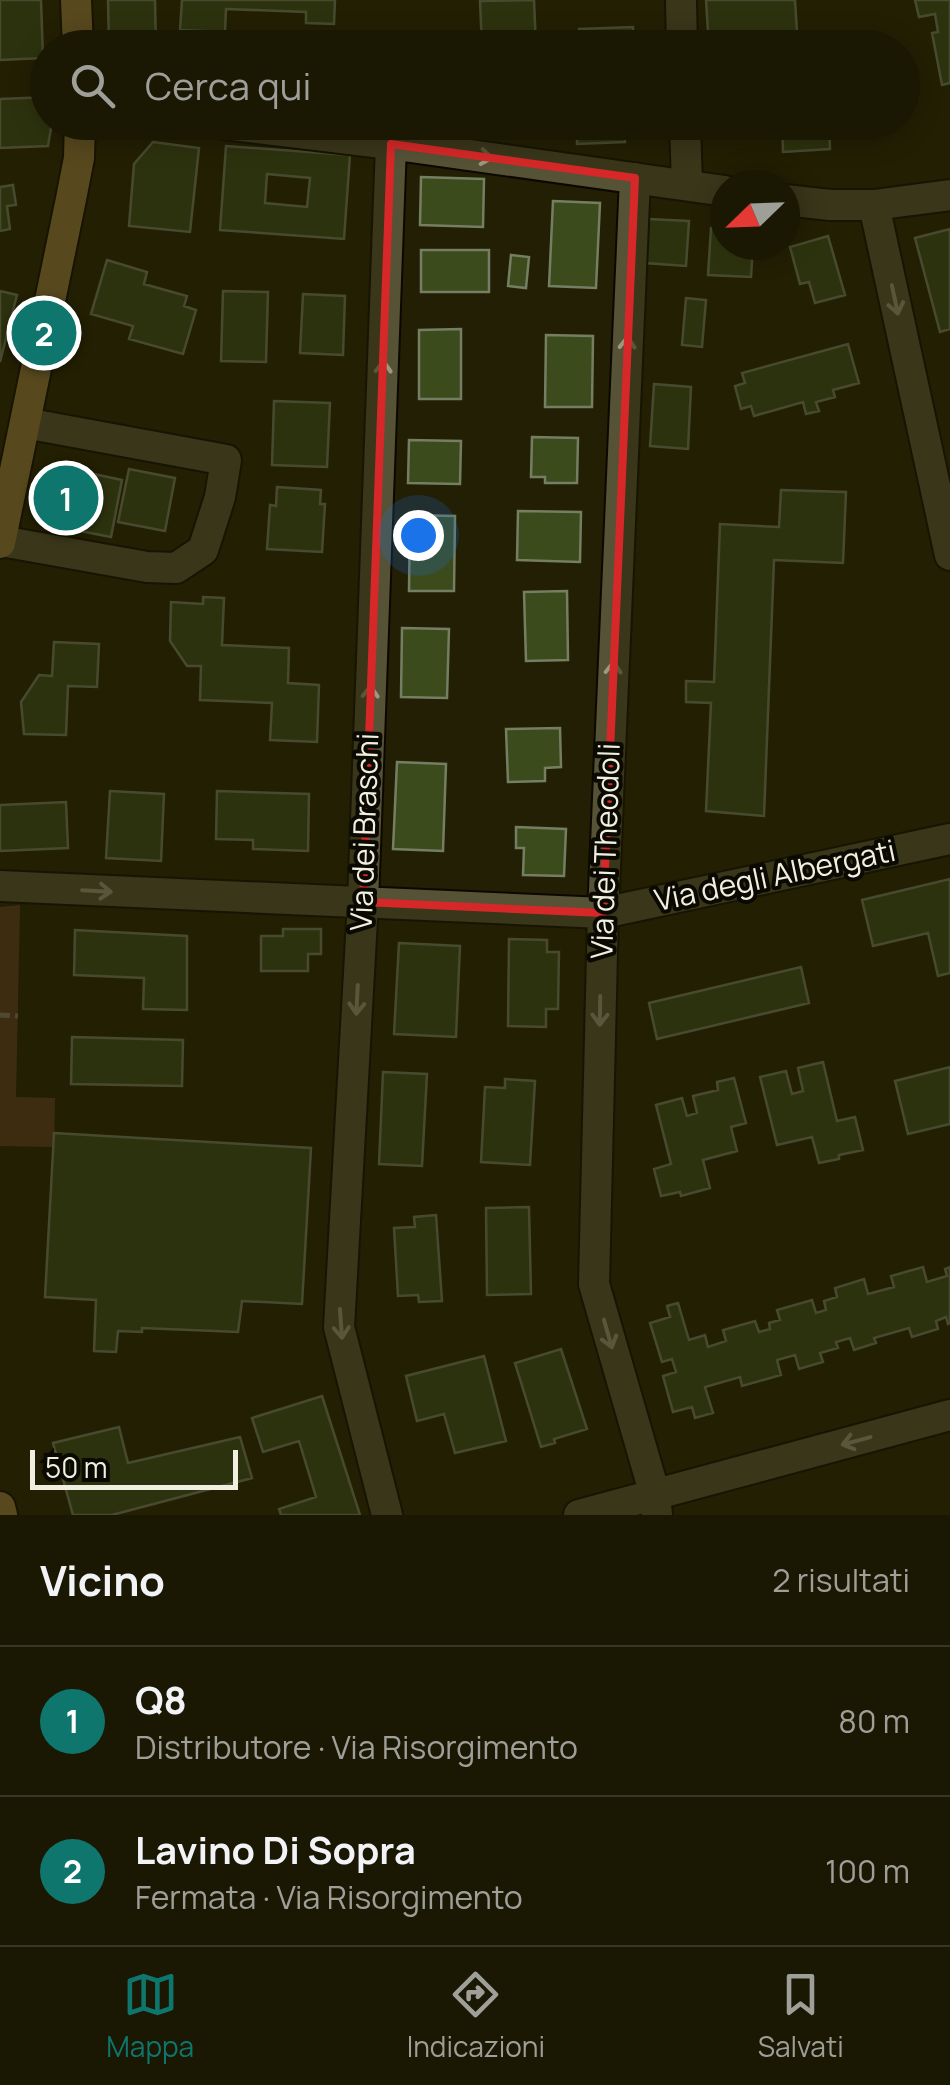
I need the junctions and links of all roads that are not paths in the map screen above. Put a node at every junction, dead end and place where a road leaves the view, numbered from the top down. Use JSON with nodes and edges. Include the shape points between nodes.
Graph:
{"nodes":[{"id":1,"x":76,"y":0,"type":"edge"},
{"id":2,"x":681,"y":0,"type":"edge"},
{"id":3,"x":77,"y":30,"type":"edge"},
{"id":4,"x":682,"y":30,"type":"edge"},
{"id":5,"x":79,"y":140,"type":"edge"},
{"id":6,"x":358,"y":140,"type":"edge"},
{"id":7,"x":686,"y":140,"type":"edge"},
{"id":8,"x":391,"y":144,"type":"junction"},
{"id":9,"x":634,"y":178,"type":"junction"},
{"id":10,"x":687,"y":185,"type":"junction"},
{"id":11,"x":710,"y":189,"type":"edge"},
{"id":12,"x":950,"y":194,"type":"edge"},
{"id":13,"x":800,"y":202,"type":"edge"},
{"id":14,"x":874,"y":205,"type":"junction"},
{"id":15,"x":25,"y":423,"type":"junction"},
{"id":16,"x":8,"y":466,"type":"edge"},
{"id":17,"x":0,"y":542,"type":"edge"},
{"id":18,"x":950,"y":555,"type":"edge"},
{"id":19,"x":950,"y":839,"type":"edge"},
{"id":20,"x":0,"y":886,"type":"edge"},
{"id":21,"x":363,"y":902,"type":"junction"},
{"id":22,"x":602,"y":913,"type":"junction"},
{"id":23,"x":950,"y":1415,"type":"edge"},
{"id":24,"x":656,"y":1505,"type":"edge"},
{"id":25,"x":0,"y":1507,"type":"edge"},
{"id":26,"x":2,"y":1515,"type":"edge"},
{"id":27,"x":387,"y":1515,"type":"edge"},
{"id":28,"x":580,"y":1515,"type":"edge"}],
"edges":[{"from":1,"to":3,"type":"main road"},
{"from":2,"to":4,"type":"street"},
{"from":5,"to":15,"type":"main road"},
{"from":6,"to":8,"type":"street"},
{"from":7,"to":10,"type":"street"},
{"from":8,"to":9,"type":"street","one_way":true},
{"from":21,"to":8,"type":"street","name":"Via dei Braschi","one_way":true},
{"from":9,"to":10,"type":"street"},
{"from":22,"to":9,"type":"street","name":"Via dei Theodoli","one_way":true},
{"from":10,"to":11,"type":"street"},
{"from":12,"to":14,"type":"street"},
{"from":13,"to":14,"type":"street"},
{"from":14,"to":18,"type":"street","one_way":true},
{"from":15,"to":16,"type":"main road"},
{"from":15,"to":17,"type":"street","via":[[226,460],[220,497],[203,550],[176,568]]},
{"from":16,"to":17,"type":"main road"},
{"from":19,"to":22,"type":"street","name":"Via degli Albergati"},
{"from":20,"to":21,"type":"street","name":"Via degli Albergati","one_way":true},
{"from":21,"to":22,"type":"street","name":"Via degli Albergati"},
{"from":21,"to":27,"type":"street","name":"Via dei Braschi","one_way":true,"via":[[339,1326]]},
{"from":22,"to":24,"type":"street","name":"Via dei Theodoli","one_way":true,"via":[[594,1284]]},
{"from":23,"to":24,"type":"street","one_way":true},
{"from":24,"to":28,"type":"street"},
{"from":25,"to":26,"type":"main road"}]}
